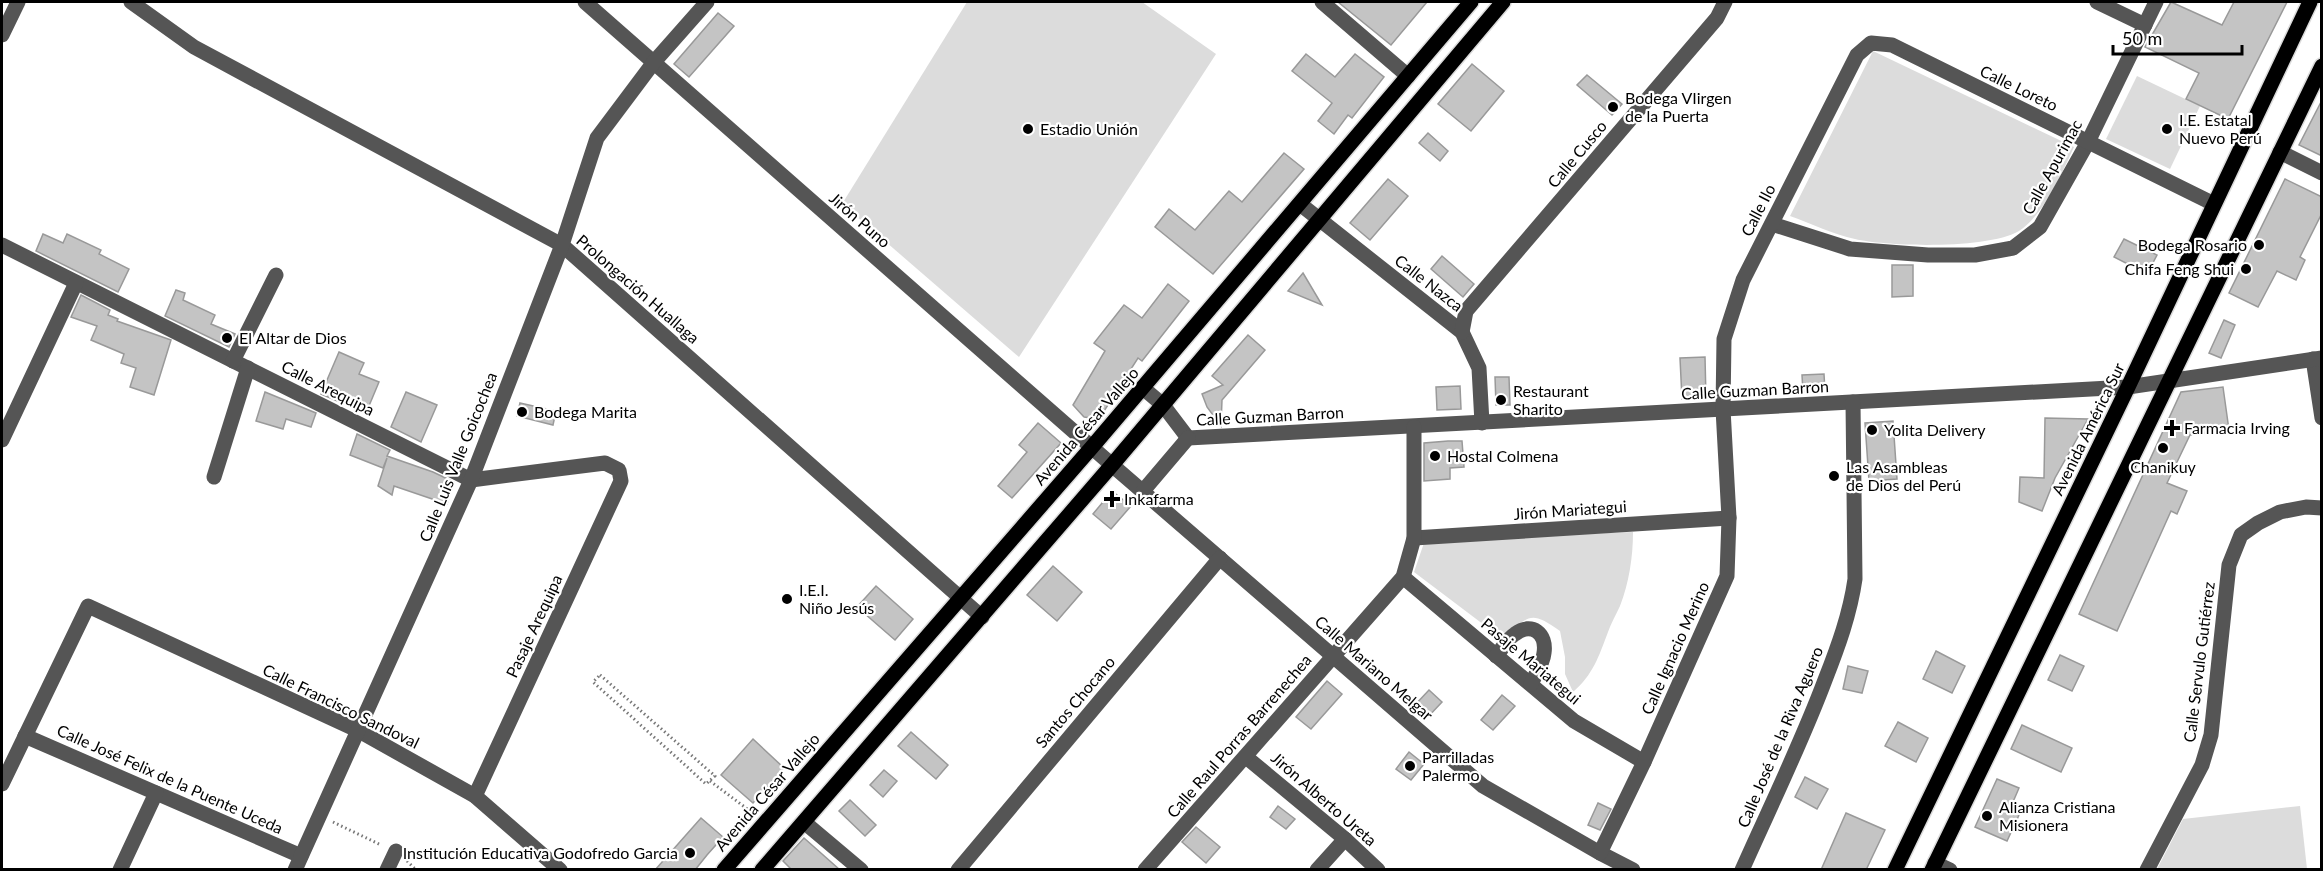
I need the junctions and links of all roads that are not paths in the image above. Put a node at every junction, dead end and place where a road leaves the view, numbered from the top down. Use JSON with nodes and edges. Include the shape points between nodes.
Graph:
{"nodes":[{"id":1,"x":18,"y":2,"type":"edge"},
{"id":2,"x":131,"y":2,"type":"edge"},
{"id":3,"x":585,"y":2,"type":"edge"},
{"id":4,"x":707,"y":2,"type":"edge"},
{"id":5,"x":1323,"y":2,"type":"edge"},
{"id":6,"x":1471,"y":2,"type":"edge"},
{"id":7,"x":1503,"y":2,"type":"edge"},
{"id":8,"x":1725,"y":2,"type":"edge"},
{"id":9,"x":2097,"y":2,"type":"edge"},
{"id":10,"x":2156,"y":2,"type":"edge"},
{"id":11,"x":2310,"y":2,"type":"edge"},
{"id":12,"x":2145,"y":25,"type":"junction"},
{"id":13,"x":2,"y":35,"type":"edge"},
{"id":14,"x":1442,"y":36,"type":"junction"},
{"id":15,"x":1871,"y":43,"type":"joint"},
{"id":16,"x":1460,"y":51,"type":"junction"},
{"id":17,"x":654,"y":62,"type":"junction"},
{"id":18,"x":2322,"y":66,"type":"edge"},
{"id":19,"x":1408,"y":76,"type":"junction"},
{"id":20,"x":2088,"y":142,"type":"junction"},
{"id":21,"x":2280,"y":152,"type":"junction"},
{"id":22,"x":2322,"y":173,"type":"edge"},
{"id":23,"x":1300,"y":204,"type":"junction"},
{"id":24,"x":2214,"y":204,"type":"junction"},
{"id":25,"x":1318,"y":220,"type":"junction"},
{"id":26,"x":1772,"y":224,"type":"junction"},
{"id":27,"x":2,"y":245,"type":"edge"},
{"id":28,"x":562,"y":245,"type":"junction"},
{"id":29,"x":276,"y":275,"type":"dead end"},
{"id":30,"x":76,"y":283,"type":"junction"},
{"id":31,"x":1462,"y":332,"type":"junction"},
{"id":32,"x":2318,"y":358,"type":"edge"},
{"id":33,"x":233,"y":361,"type":"junction"},
{"id":34,"x":248,"y":368,"type":"junction"},
{"id":35,"x":2169,"y":381,"type":"junction"},
{"id":36,"x":2128,"y":387,"type":"junction"},
{"id":37,"x":1143,"y":388,"type":"junction"},
{"id":38,"x":1853,"y":402,"type":"junction"},
{"id":39,"x":1163,"y":405,"type":"junction"},
{"id":40,"x":1724,"y":410,"type":"junction"},
{"id":41,"x":2322,"y":418,"type":"edge"},
{"id":42,"x":1482,"y":423,"type":"junction"},
{"id":43,"x":1414,"y":427,"type":"junction"},
{"id":44,"x":1188,"y":438,"type":"junction"},
{"id":45,"x":2,"y":440,"type":"edge"},
{"id":46,"x":1092,"y":447,"type":"junction"},
{"id":47,"x":1112,"y":465,"type":"junction"},
{"id":48,"x":214,"y":477,"type":"dead end"},
{"id":49,"x":471,"y":480,"type":"junction"},
{"id":50,"x":1143,"y":491,"type":"junction"},
{"id":51,"x":2322,"y":508,"type":"edge"},
{"id":52,"x":1729,"y":518,"type":"junction"},
{"id":53,"x":1414,"y":538,"type":"junction"},
{"id":54,"x":1220,"y":558,"type":"junction"},
{"id":55,"x":1403,"y":577,"type":"junction"},
{"id":56,"x":961,"y":597,"type":"junction"},
{"id":57,"x":982,"y":617,"type":"junction"},
{"id":58,"x":1333,"y":656,"type":"junction"},
{"id":59,"x":1496,"y":656,"type":"junction"},
{"id":60,"x":1531,"y":684,"type":"junction"},
{"id":61,"x":358,"y":731,"type":"junction"},
{"id":62,"x":25,"y":736,"type":"junction"},
{"id":63,"x":1246,"y":757,"type":"junction"},
{"id":64,"x":1644,"y":762,"type":"junction"},
{"id":65,"x":2,"y":784,"type":"edge"},
{"id":66,"x":156,"y":793,"type":"junction"},
{"id":67,"x":475,"y":796,"type":"junction"},
{"id":68,"x":804,"y":822,"type":"junction"},
{"id":69,"x":1345,"y":839,"type":"junction"},
{"id":70,"x":396,"y":851,"type":"road end"},
{"id":71,"x":1600,"y":854,"type":"junction"},
{"id":72,"x":298,"y":863,"type":"edge"},
{"id":73,"x":1934,"y":866,"type":"edge"},
{"id":74,"x":120,"y":870,"type":"edge"},
{"id":75,"x":387,"y":870,"type":"edge"},
{"id":76,"x":560,"y":870,"type":"edge"},
{"id":77,"x":724,"y":870,"type":"edge"},
{"id":78,"x":762,"y":870,"type":"edge"},
{"id":79,"x":861,"y":870,"type":"edge"},
{"id":80,"x":958,"y":870,"type":"edge"},
{"id":81,"x":1145,"y":870,"type":"edge"},
{"id":82,"x":1317,"y":870,"type":"edge"},
{"id":83,"x":1378,"y":870,"type":"edge"},
{"id":84,"x":1633,"y":870,"type":"edge"},
{"id":85,"x":1742,"y":870,"type":"edge"},
{"id":86,"x":1895,"y":870,"type":"edge"},
{"id":87,"x":1950,"y":870,"type":"edge"},
{"id":88,"x":2147,"y":870,"type":"edge"}],
"edges":[{"from":1,"to":13,"type":"street"},
{"from":2,"to":28,"type":"street","name":"Prolongación Huallaga","via":[[194,47]]},
{"from":3,"to":17,"type":"street","name":"Jirón Puno"},
{"from":4,"to":17,"type":"street","name":"Calle Luis Valle Goicochea"},
{"from":5,"to":19,"type":"street"},
{"from":6,"to":14,"type":"main road","name":"Avenida César Vallejo"},
{"from":7,"to":16,"type":"main road"},
{"from":8,"to":31,"type":"street","name":"Calle Cusco","via":[[1709,27],[1466,311]]},
{"from":9,"to":12,"type":"street"},
{"from":10,"to":12,"type":"street","name":"Calle Apurimac"},
{"from":11,"to":24,"type":"main road","name":"Avenida América Sur"},
{"from":12,"to":20,"type":"street","name":"Calle Apurimac"},
{"from":14,"to":16,"type":"main road"},
{"from":14,"to":19,"type":"main road","name":"Avenida César Vallejo"},
{"from":15,"to":20,"type":"street","name":"Calle Loreto","via":[[1892,45]]},
{"from":15,"to":26,"type":"street","name":"Calle Ilo","via":[[1857,55]]},
{"from":16,"to":25,"type":"main road"},
{"from":17,"to":28,"type":"street","name":"Calle Luis Valle Goicochea","via":[[597,138]]},
{"from":17,"to":46,"type":"street","name":"Jirón Puno"},
{"from":18,"to":21,"type":"main road"},
{"from":19,"to":23,"type":"main road","name":"Avenida César Vallejo"},
{"from":20,"to":24,"type":"street","name":"Calle Loreto"},
{"from":20,"to":26,"type":"street","name":"Calle Apurimac","via":[[2040,227],[2013,248],[1975,255],[1850,249]]},
{"from":21,"to":22,"type":"street"},
{"from":21,"to":35,"type":"main road"},
{"from":23,"to":25,"type":"street","name":"Calle Nazca"},
{"from":23,"to":37,"type":"main road","name":"Avenida César Vallejo"},
{"from":24,"to":36,"type":"main road","name":"Avenida América Sur"},
{"from":25,"to":31,"type":"street","name":"Calle Nazca"},
{"from":25,"to":39,"type":"main road"},
{"from":26,"to":40,"type":"street","name":"Calle Ilo","via":[[1743,280],[1724,339]]},
{"from":27,"to":30,"type":"street","name":"Calle Arequipa"},
{"from":28,"to":49,"type":"street","name":"Calle Luis Valle Goicochea"},
{"from":28,"to":56,"type":"street","name":"Prolongación Huallaga"},
{"from":29,"to":33,"type":"street"},
{"from":30,"to":33,"type":"street","name":"Calle Arequipa"},
{"from":30,"to":45,"type":"street"},
{"from":31,"to":42,"type":"street","name":"Calle Nazca","via":[[1479,368]]},
{"from":32,"to":35,"type":"street","name":"Calle Guzman Barron"},
{"from":32,"to":41,"type":"street"},
{"from":33,"to":34,"type":"street","name":"Calle Arequipa"},
{"from":34,"to":48,"type":"street"},
{"from":34,"to":49,"type":"street","name":"Calle Arequipa"},
{"from":35,"to":36,"type":"street","name":"Calle Guzman Barron"},
{"from":35,"to":73,"type":"main road"},
{"from":36,"to":38,"type":"street","name":"Calle Guzman Barron"},
{"from":36,"to":86,"type":"main road","name":"Avenida América Sur"},
{"from":37,"to":39,"type":"street"},
{"from":37,"to":46,"type":"main road","name":"Avenida César Vallejo"},
{"from":38,"to":40,"type":"street","name":"Calle Guzman Barron"},
{"from":38,"to":85,"type":"street","name":"Calle José de la Riva Aguero","via":[[1852,602],[1810,720]]},
{"from":39,"to":44,"type":"street"},
{"from":39,"to":47,"type":"main road"},
{"from":40,"to":42,"type":"street","name":"Calle Guzman Barron"},
{"from":40,"to":52,"type":"street","name":"Calle Ignacio Merino"},
{"from":42,"to":43,"type":"street","name":"Calle Guzman Barron"},
{"from":43,"to":44,"type":"street","name":"Calle Guzman Barron"},
{"from":43,"to":53,"type":"street","name":"Calle Raul Porras Barrenechea"},
{"from":44,"to":50,"type":"street"},
{"from":46,"to":47,"type":"street","name":"Jirón Puno"},
{"from":46,"to":56,"type":"main road","name":"Avenida César Vallejo"},
{"from":47,"to":50,"type":"street","name":"Calle Mariano Melgar"},
{"from":47,"to":57,"type":"main road"},
{"from":49,"to":61,"type":"street","name":"Calle Luis Valle Goicochea"},
{"from":49,"to":67,"type":"street","name":"Pasaje Arequipa","via":[[605,463],[619,470],[621,481]]},
{"from":50,"to":54,"type":"street","name":"Calle Mariano Melgar"},
{"from":51,"to":88,"type":"street","name":"Calle Servulo Gutiérrez","via":[[2280,512],[2241,535],[2229,566],[2211,735],[2202,765]]},
{"from":52,"to":53,"type":"street","name":"Jirón Mariategui"},
{"from":52,"to":64,"type":"street","name":"Calle Ignacio Merino","via":[[1727,576]]},
{"from":53,"to":55,"type":"street","name":"Calle Raul Porras Barrenechea"},
{"from":54,"to":58,"type":"street","name":"Calle Mariano Melgar"},
{"from":54,"to":80,"type":"street","name":"Santos Chocano"},
{"from":55,"to":58,"type":"street","name":"Calle Raul Porras Barrenechea"},
{"from":55,"to":59,"type":"street","name":"Pasaje Mariategui"},
{"from":56,"to":57,"type":"street","name":"Prolongación Huallaga"},
{"from":56,"to":77,"type":"main road","name":"Avenida César Vallejo"},
{"from":57,"to":68,"type":"main road"},
{"from":58,"to":63,"type":"street","name":"Calle Raul Porras Barrenechea"},
{"from":58,"to":71,"type":"street","name":"Calle Mariano Melgar","via":[[1483,786]]},
{"from":59,"to":60,"type":"street","name":"Pasaje Mariategui"},
{"from":59,"to":60,"type":"street","via":[[1518,631],[1535,630],[1542,635],[1544,657]]},
{"from":60,"to":64,"type":"street","name":"Pasaje Mariategui","via":[[1574,721]]},
{"from":61,"to":62,"type":"street","name":"Calle Francisco Sandoval","via":[[88,606]]},
{"from":61,"to":67,"type":"street","name":"Calle Francisco Sandoval"},
{"from":61,"to":72,"type":"street","name":"Calle Luis Valle Goicochea"},
{"from":62,"to":65,"type":"street"},
{"from":62,"to":66,"type":"street","name":"Calle José Felix de la Puente Uceda"},
{"from":63,"to":69,"type":"street","name":"Jirón Alberto Ureta"},
{"from":63,"to":81,"type":"street","name":"Calle Raul Porras Barrenechea"},
{"from":64,"to":71,"type":"street","name":"Calle Ignacio Merino"},
{"from":66,"to":72,"type":"street","name":"Calle José Felix de la Puente Uceda"},
{"from":66,"to":74,"type":"street"},
{"from":67,"to":76,"type":"street","name":"Calle Francisco Sandoval"},
{"from":68,"to":78,"type":"main road"},
{"from":68,"to":79,"type":"street"},
{"from":69,"to":82,"type":"street"},
{"from":69,"to":83,"type":"street","name":"Jirón Alberto Ureta"},
{"from":70,"to":75,"type":"street"},
{"from":71,"to":84,"type":"street","name":"Calle Mariano Melgar"},
{"from":73,"to":87,"type":"street"}]}
